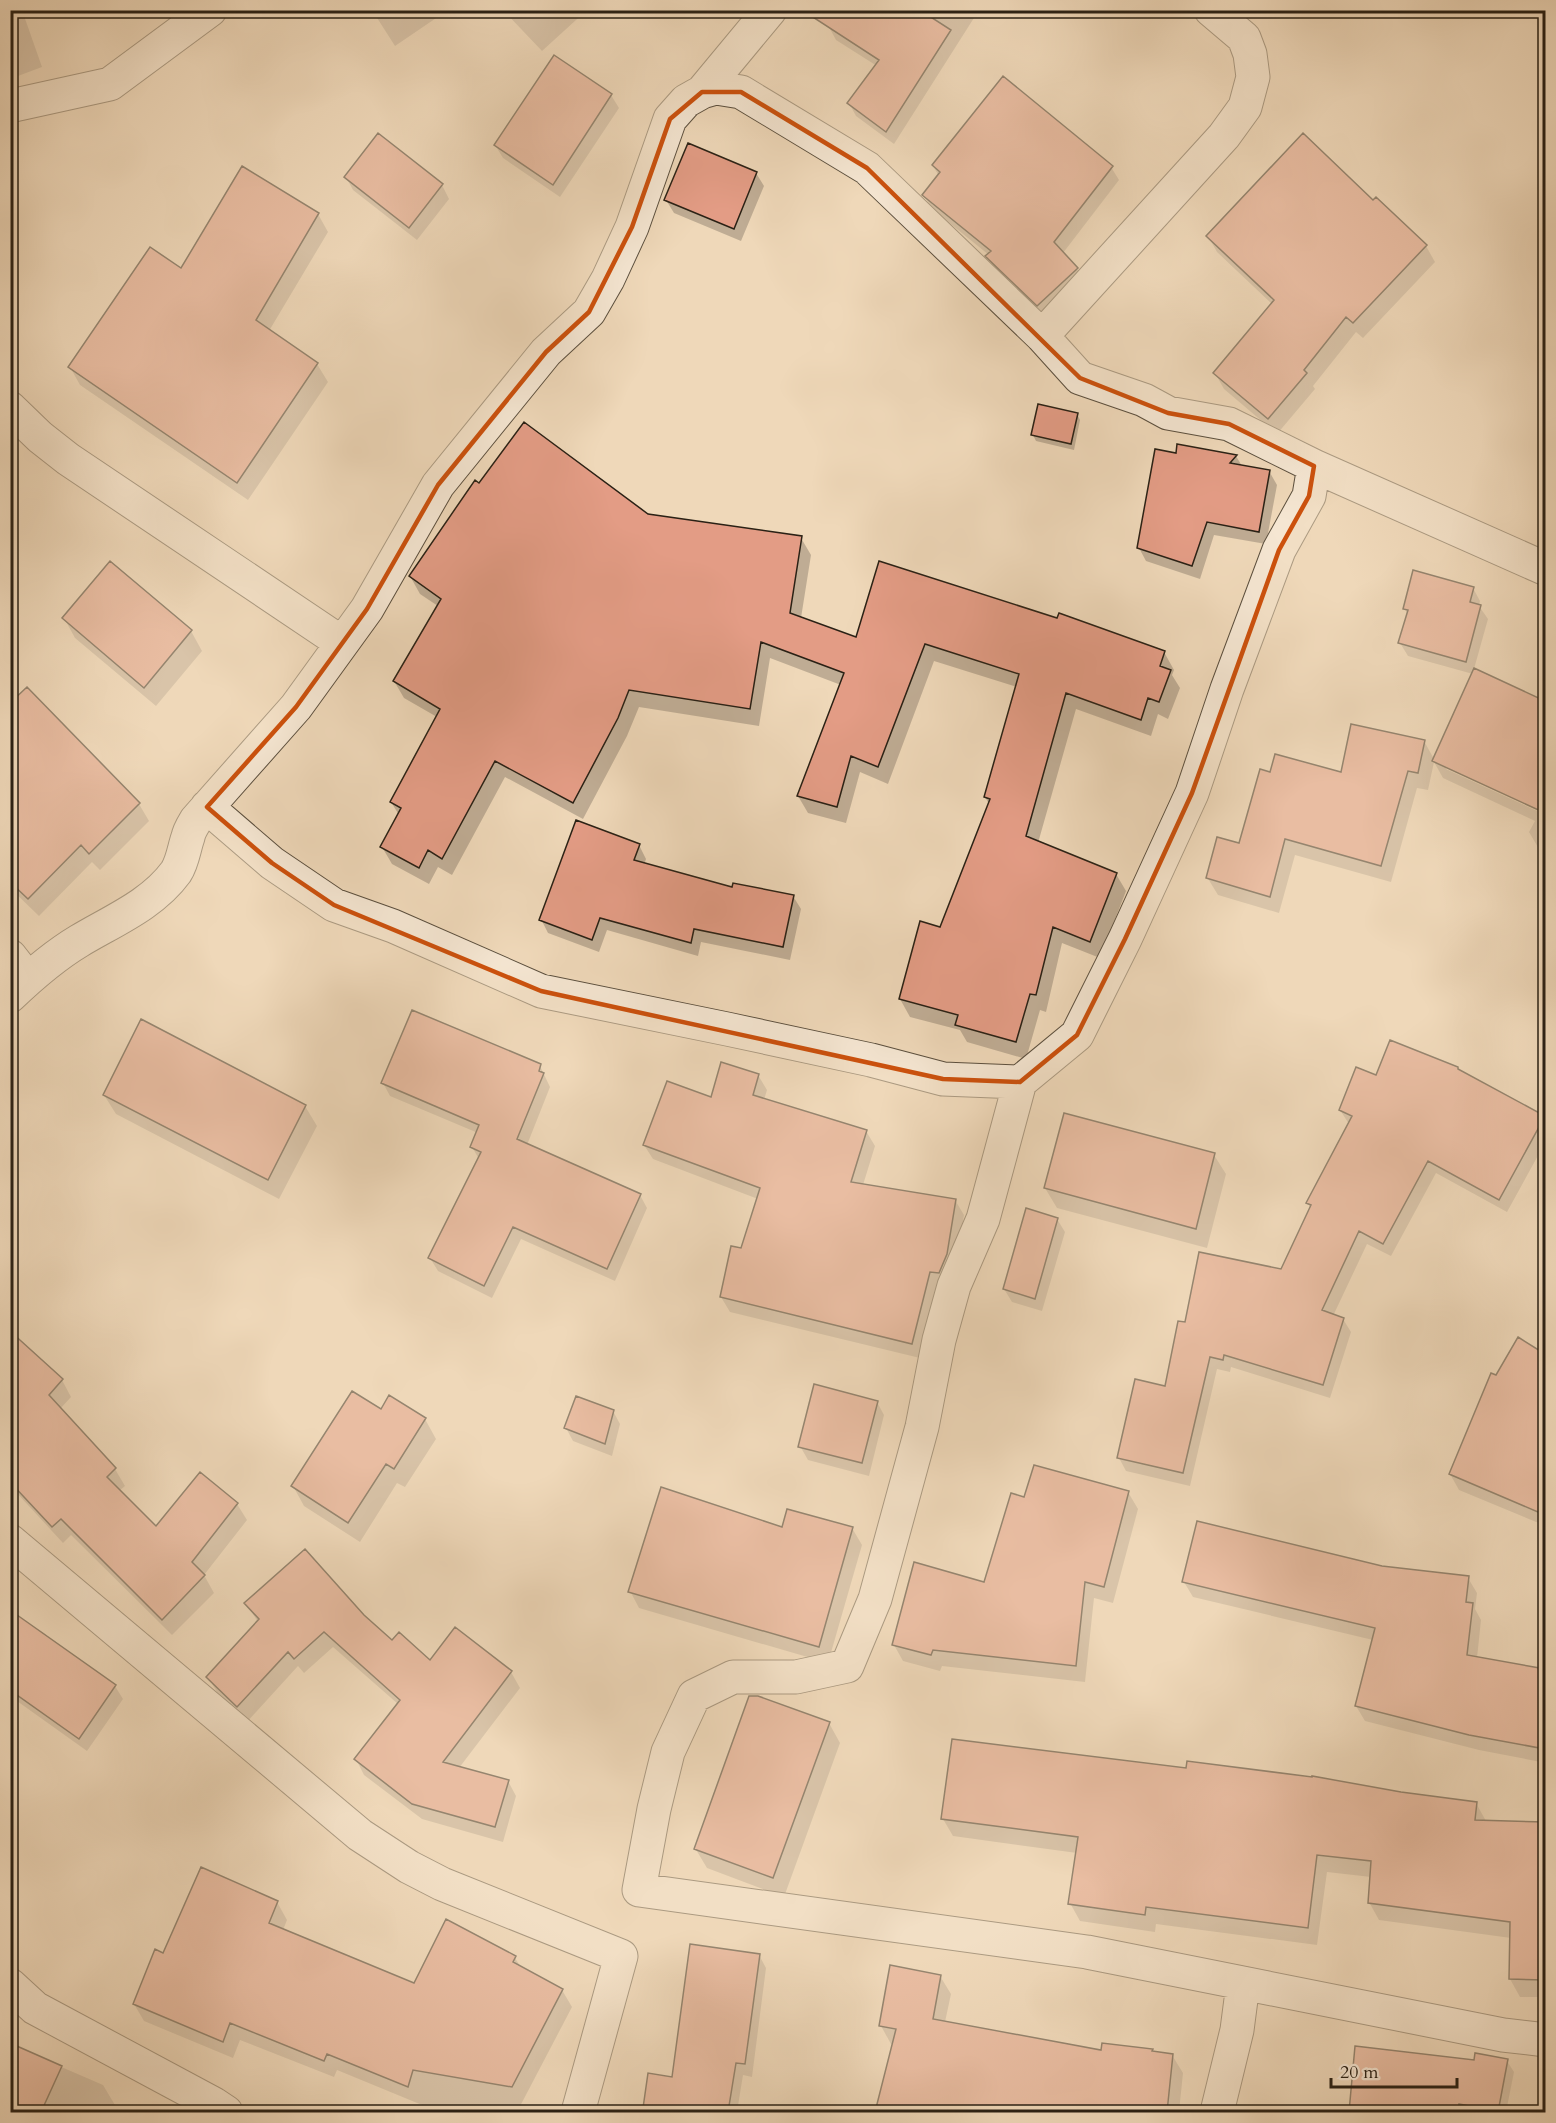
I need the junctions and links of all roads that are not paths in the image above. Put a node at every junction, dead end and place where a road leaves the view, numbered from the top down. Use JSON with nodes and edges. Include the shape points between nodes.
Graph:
{"nodes":[{"id":1,"x":210,"y":10,"type":"edge"},
{"id":2,"x":770,"y":10,"type":"edge"},
{"id":3,"x":1211,"y":10,"type":"edge"},
{"id":4,"x":702,"y":92,"type":"junction"},
{"id":5,"x":10,"y":106,"type":"edge"},
{"id":6,"x":1042,"y":336,"type":"junction"},
{"id":7,"x":10,"y":408,"type":"edge"},
{"id":8,"x":1314,"y":465,"type":"junction"},
{"id":9,"x":1545,"y":569,"type":"edge"},
{"id":10,"x":342,"y":643,"type":"junction"},
{"id":11,"x":207,"y":807,"type":"junction"},
{"id":12,"x":16,"y":977,"type":"edge"},
{"id":13,"x":1020,"y":1082,"type":"junction"},
{"id":14,"x":10,"y":1540,"type":"edge"},
{"id":15,"x":1243,"y":1983,"type":"junction"},
{"id":16,"x":10,"y":1985,"type":"edge"},
{"id":17,"x":1545,"y":2040,"type":"edge"},
{"id":18,"x":226,"y":2112,"type":"edge"},
{"id":19,"x":578,"y":2112,"type":"edge"},
{"id":20,"x":1217,"y":2112,"type":"edge"}],
"edges":[{"from":1,"to":5,"type":"street","via":[[110,84]]},
{"from":2,"to":4,"type":"street"},
{"from":3,"to":6,"type":"street","via":[[1244,38],[1250,54],[1253,77],[1245,107],[1224,136]]},
{"from":4,"to":6,"type":"street","via":[[716,88],[741,92],[867,168]]},
{"from":4,"to":10,"type":"street","via":[[686,100],[670,119],[632,227],[589,312],[546,352],[438,485],[367,609]]},
{"from":6,"to":8,"type":"street","via":[[1080,378],[1144,400],[1168,413],[1229,424]]},
{"from":7,"to":10,"type":"street","via":[[68,459]]},
{"from":8,"to":9,"type":"street"},
{"from":8,"to":13,"type":"street","via":[[1309,496],[1279,550],[1192,793],[1125,939],[1077,1035]]},
{"from":10,"to":11,"type":"street","via":[[296,707]]},
{"from":11,"to":12,"type":"street","via":[[188,836],[177,870],[162,888],[119,920]]},
{"from":11,"to":13,"type":"street","via":[[272,862],[334,905],[393,926],[541,991],[772,1038],[943,1079]]},
{"from":13,"to":15,"type":"street","via":[[983,1219],[954,1286],[922,1426],[875,1599],[847,1666],[796,1677],[733,1677],[694,1696],[668,1752],[639,1890],[1087,1952]]},
{"from":14,"to":19,"type":"street","via":[[360,1835],[442,1884],[621,1956]]},
{"from":15,"to":17,"type":"street"},
{"from":15,"to":20,"type":"street","via":[[1237,2030]]},
{"from":16,"to":18,"type":"street","via":[[35,2008]]}]}
